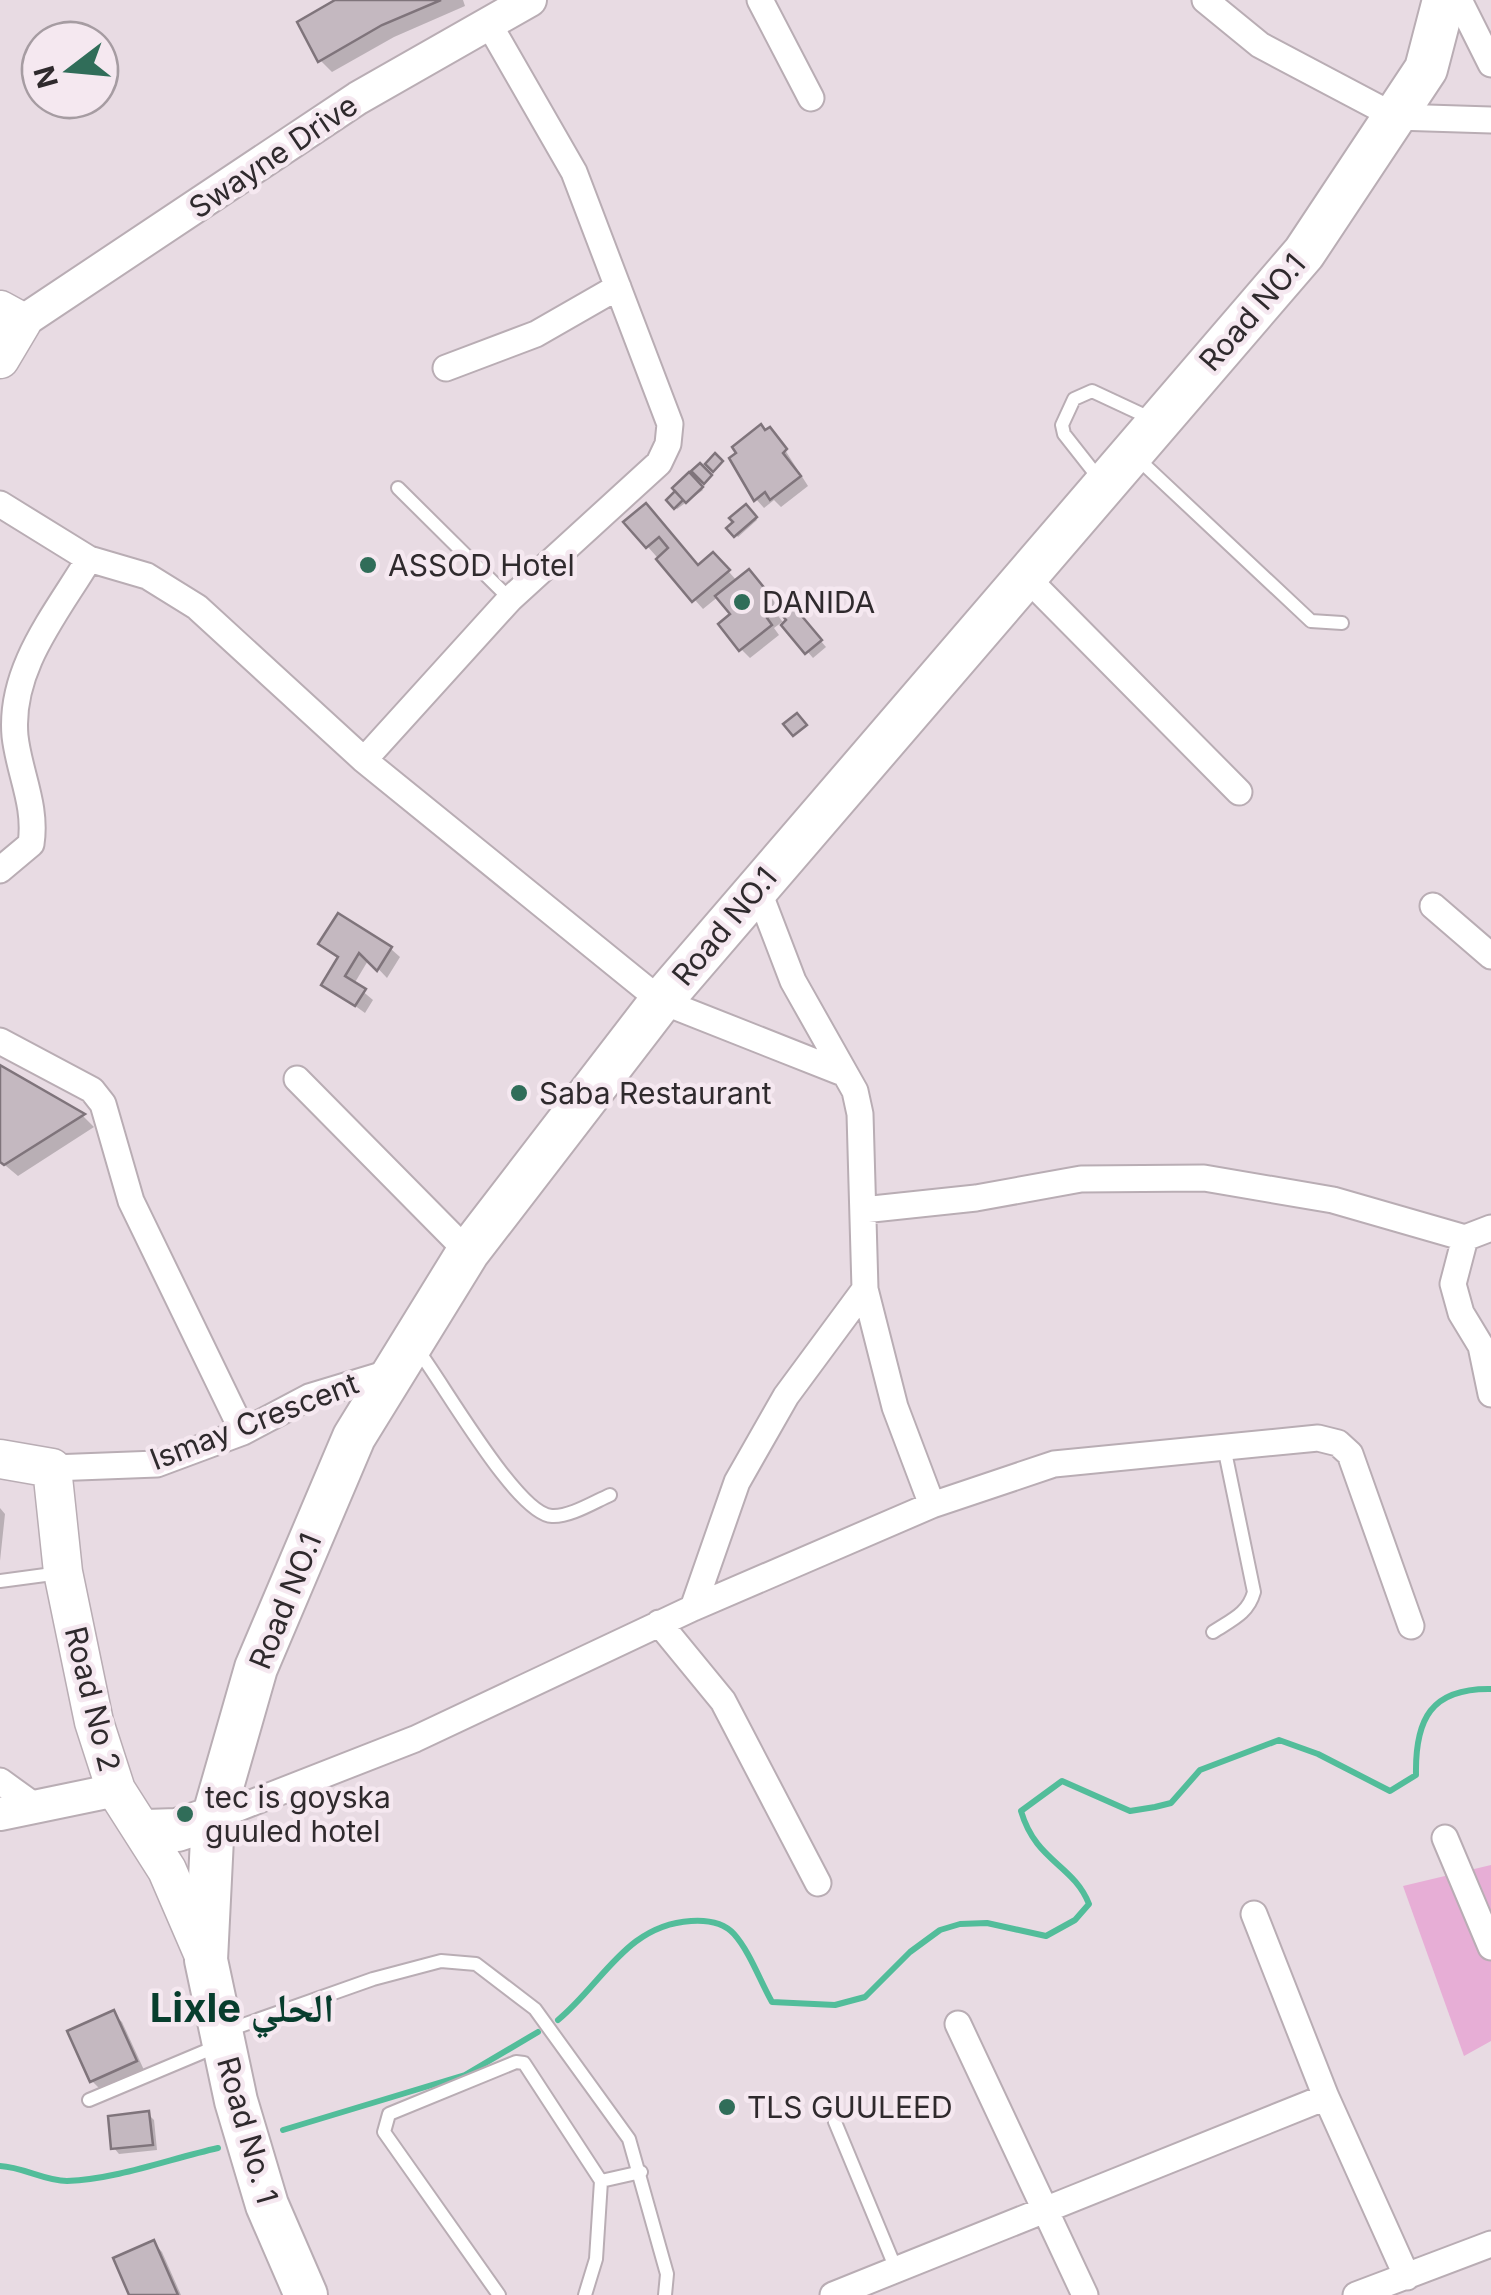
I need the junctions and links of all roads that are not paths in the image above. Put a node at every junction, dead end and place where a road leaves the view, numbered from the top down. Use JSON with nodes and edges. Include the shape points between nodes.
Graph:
{"nodes":[{"id":1,"x":530,"y":0,"type":"edge"},
{"id":2,"x":760,"y":0,"type":"edge"},
{"id":3,"x":1204,"y":0,"type":"edge"},
{"id":4,"x":1444,"y":0,"type":"edge"},
{"id":5,"x":1459,"y":0,"type":"edge"},
{"id":6,"x":489,"y":24,"type":"junction"},
{"id":7,"x":1491,"y":64,"type":"edge"},
{"id":8,"x":811,"y":98,"type":"dead end"},
{"id":9,"x":1396,"y":117,"type":"junction"},
{"id":10,"x":1491,"y":120,"type":"edge"},
{"id":11,"x":618,"y":287,"type":"junction"},
{"id":12,"x":11,"y":316,"type":"edge"},
{"id":13,"x":0,"y":359,"type":"edge"},
{"id":14,"x":446,"y":368,"type":"dead end"},
{"id":15,"x":1145,"y":437,"type":"junction"},
{"id":16,"x":1103,"y":484,"type":"junction"},
{"id":17,"x":398,"y":488,"type":"dead end"},
{"id":18,"x":0,"y":504,"type":"edge"},
{"id":19,"x":88,"y":559,"type":"junction"},
{"id":20,"x":1026,"y":577,"type":"junction"},
{"id":21,"x":510,"y":600,"type":"junction"},
{"id":22,"x":1342,"y":623,"type":"dead end"},
{"id":23,"x":364,"y":760,"type":"junction"},
{"id":24,"x":1239,"y":792,"type":"dead end"},
{"id":25,"x":0,"y":870,"type":"edge"},
{"id":26,"x":757,"y":887,"type":"junction"},
{"id":27,"x":1433,"y":906,"type":"dead end"},
{"id":28,"x":1491,"y":956,"type":"edge"},
{"id":29,"x":661,"y":1002,"type":"junction"},
{"id":30,"x":0,"y":1041,"type":"edge"},
{"id":31,"x":843,"y":1072,"type":"junction"},
{"id":32,"x":298,"y":1080,"type":"dead end"},
{"id":33,"x":863,"y":1210,"type":"junction"},
{"id":34,"x":1491,"y":1228,"type":"edge"},
{"id":35,"x":1465,"y":1238,"type":"junction"},
{"id":36,"x":468,"y":1252,"type":"junction"},
{"id":37,"x":865,"y":1289,"type":"junction"},
{"id":38,"x":403,"y":1357,"type":"junction"},
{"id":39,"x":1491,"y":1394,"type":"edge"},
{"id":40,"x":243,"y":1432,"type":"junction"},
{"id":41,"x":1224,"y":1447,"type":"junction"},
{"id":42,"x":0,"y":1459,"type":"edge"},
{"id":43,"x":52,"y":1468,"type":"junction"},
{"id":44,"x":610,"y":1495,"type":"dead end"},
{"id":45,"x":932,"y":1505,"type":"junction"},
{"id":46,"x":62,"y":1572,"type":"junction"},
{"id":47,"x":0,"y":1581,"type":"edge"},
{"id":48,"x":692,"y":1608,"type":"junction"},
{"id":49,"x":659,"y":1623,"type":"junction"},
{"id":50,"x":1411,"y":1626,"type":"dead end"},
{"id":51,"x":1212,"y":1632,"type":"dead end"},
{"id":52,"x":0,"y":1781,"type":"edge"},
{"id":53,"x":116,"y":1790,"type":"junction"},
{"id":54,"x":36,"y":1807,"type":"junction"},
{"id":55,"x":0,"y":1814,"type":"edge"},
{"id":56,"x":213,"y":1818,"type":"junction"},
{"id":57,"x":146,"y":1831,"type":"junction"},
{"id":58,"x":1445,"y":1838,"type":"dead end"},
{"id":59,"x":818,"y":1883,"type":"dead end"},
{"id":60,"x":1254,"y":1914,"type":"dead end"},
{"id":61,"x":1491,"y":1946,"type":"edge"},
{"id":62,"x":206,"y":1960,"type":"junction"},
{"id":63,"x":958,"y":2024,"type":"dead end"},
{"id":64,"x":223,"y":2038,"type":"junction"},
{"id":65,"x":1326,"y":2097,"type":"junction"},
{"id":66,"x":89,"y":2100,"type":"dead end"},
{"id":67,"x":835,"y":2122,"type":"dead end"},
{"id":68,"x":641,"y":2172,"type":"junction"},
{"id":69,"x":601,"y":2181,"type":"junction"},
{"id":70,"x":1045,"y":2208,"type":"junction"},
{"id":71,"x":1491,"y":2244,"type":"edge"},
{"id":72,"x":896,"y":2269,"type":"junction"},
{"id":73,"x":1407,"y":2277,"type":"junction"},
{"id":74,"x":306,"y":2295,"type":"edge"},
{"id":75,"x":499,"y":2295,"type":"edge"},
{"id":76,"x":585,"y":2295,"type":"edge"},
{"id":77,"x":665,"y":2295,"type":"edge"},
{"id":78,"x":834,"y":2295,"type":"edge"},
{"id":79,"x":1086,"y":2295,"type":"edge"},
{"id":80,"x":1356,"y":2295,"type":"edge"}],
"edges":[{"from":1,"to":6,"type":"main road","name":"Swayne Drive"},
{"from":2,"to":8,"type":"street"},
{"from":3,"to":9,"type":"street","via":[[1260,45]]},
{"from":4,"to":9,"type":"highway","name":"Road NO.1","via":[[1426,69]]},
{"from":5,"to":7,"type":"street"},
{"from":6,"to":11,"type":"street","via":[[574,172]]},
{"from":6,"to":12,"type":"main road","name":"Swayne Drive","via":[[358,98]]},
{"from":9,"to":10,"type":"street"},
{"from":9,"to":15,"type":"highway","name":"Road NO.1","via":[[1304,253]]},
{"from":11,"to":14,"type":"street","via":[[536,334]]},
{"from":11,"to":21,"type":"street","via":[[670,424],[668,444],[660,463]]},
{"from":12,"to":13,"type":"main road"},
{"from":15,"to":16,"type":"highway","name":"Road NO.1"},
{"from":15,"to":16,"type":"lane","via":[[1092,391],[1074,398],[1064,434]]},
{"from":15,"to":22,"type":"lane","via":[[1310,622]]},
{"from":16,"to":20,"type":"highway","name":"Road NO.1"},
{"from":17,"to":21,"type":"lane"},
{"from":18,"to":19,"type":"street"},
{"from":19,"to":23,"type":"street","via":[[146,576],[198,607]]},
{"from":19,"to":25,"type":"street","via":[[19,676],[15,735],[34,827],[31,844]]},
{"from":20,"to":24,"type":"street"},
{"from":20,"to":26,"type":"highway","name":"Road NO.1"},
{"from":21,"to":23,"type":"street"},
{"from":23,"to":29,"type":"street"},
{"from":26,"to":29,"type":"highway","name":"Road NO.1"},
{"from":26,"to":31,"type":"street","via":[[793,981]]},
{"from":27,"to":28,"type":"street"},
{"from":29,"to":31,"type":"street"},
{"from":29,"to":36,"type":"highway","name":"Road NO.1"},
{"from":30,"to":40,"type":"street","via":[[92,1090],[103,1104],[132,1202]]},
{"from":31,"to":33,"type":"street","via":[[860,1114]]},
{"from":32,"to":36,"type":"street"},
{"from":33,"to":35,"type":"street","via":[[1081,1179],[1204,1178],[1333,1200]]},
{"from":33,"to":37,"type":"street"},
{"from":34,"to":35,"type":"street"},
{"from":35,"to":39,"type":"street","via":[[1454,1284],[1481,1346]]},
{"from":36,"to":38,"type":"highway","name":"Road NO.1"},
{"from":37,"to":45,"type":"street","via":[[895,1407]]},
{"from":37,"to":48,"type":"street","via":[[786,1396],[736,1482]]},
{"from":38,"to":40,"type":"street","name":"Ismay Crescent"},
{"from":38,"to":44,"type":"lane","via":[[514,1493],[540,1514],[556,1517]]},
{"from":38,"to":56,"type":"highway","name":"Road NO.1","via":[[354,1436],[256,1668]]},
{"from":40,"to":43,"type":"street","name":"Ismay Crescent","via":[[157,1464]]},
{"from":41,"to":45,"type":"street","via":[[1054,1464]]},
{"from":41,"to":50,"type":"street","via":[[1318,1438],[1350,1454]]},
{"from":41,"to":51,"type":"lane","via":[[1254,1592],[1241,1614]]},
{"from":42,"to":43,"type":"main road"},
{"from":43,"to":46,"type":"main road","name":"Road No 2"},
{"from":45,"to":48,"type":"street"},
{"from":46,"to":47,"type":"lane"},
{"from":46,"to":53,"type":"main road","name":"Road No 2","via":[[94,1722]]},
{"from":48,"to":49,"type":"street"},
{"from":49,"to":56,"type":"street","via":[[415,1739]]},
{"from":49,"to":59,"type":"street","via":[[723,1701]]},
{"from":52,"to":54,"type":"street"},
{"from":53,"to":54,"type":"main road"},
{"from":53,"to":57,"type":"main road","name":"Road No 2"},
{"from":54,"to":55,"type":"main road"},
{"from":56,"to":57,"type":"highway"},
{"from":56,"to":62,"type":"highway","name":"Road NO.1"},
{"from":57,"to":62,"type":"main road","name":"Road No 2"},
{"from":58,"to":61,"type":"street"},
{"from":60,"to":65,"type":"street"},
{"from":62,"to":64,"type":"highway","name":"Road No. 1"},
{"from":63,"to":70,"type":"street"},
{"from":64,"to":66,"type":"lane"},
{"from":64,"to":68,"type":"lane","via":[[424,1965],[476,1964],[535,2009],[629,2139]]},
{"from":64,"to":74,"type":"highway","name":"Road No. 1","via":[[268,2205]]},
{"from":65,"to":70,"type":"street"},
{"from":65,"to":73,"type":"street"},
{"from":67,"to":72,"type":"lane"},
{"from":68,"to":69,"type":"lane"},
{"from":68,"to":77,"type":"lane","via":[[667,2274]]},
{"from":69,"to":75,"type":"lane","via":[[524,2063],[389,2114],[384,2132]]},
{"from":69,"to":76,"type":"lane","via":[[596,2258]]},
{"from":70,"to":72,"type":"street"},
{"from":70,"to":79,"type":"street"},
{"from":71,"to":73,"type":"street"},
{"from":72,"to":78,"type":"street"},
{"from":73,"to":80,"type":"street"}]}
